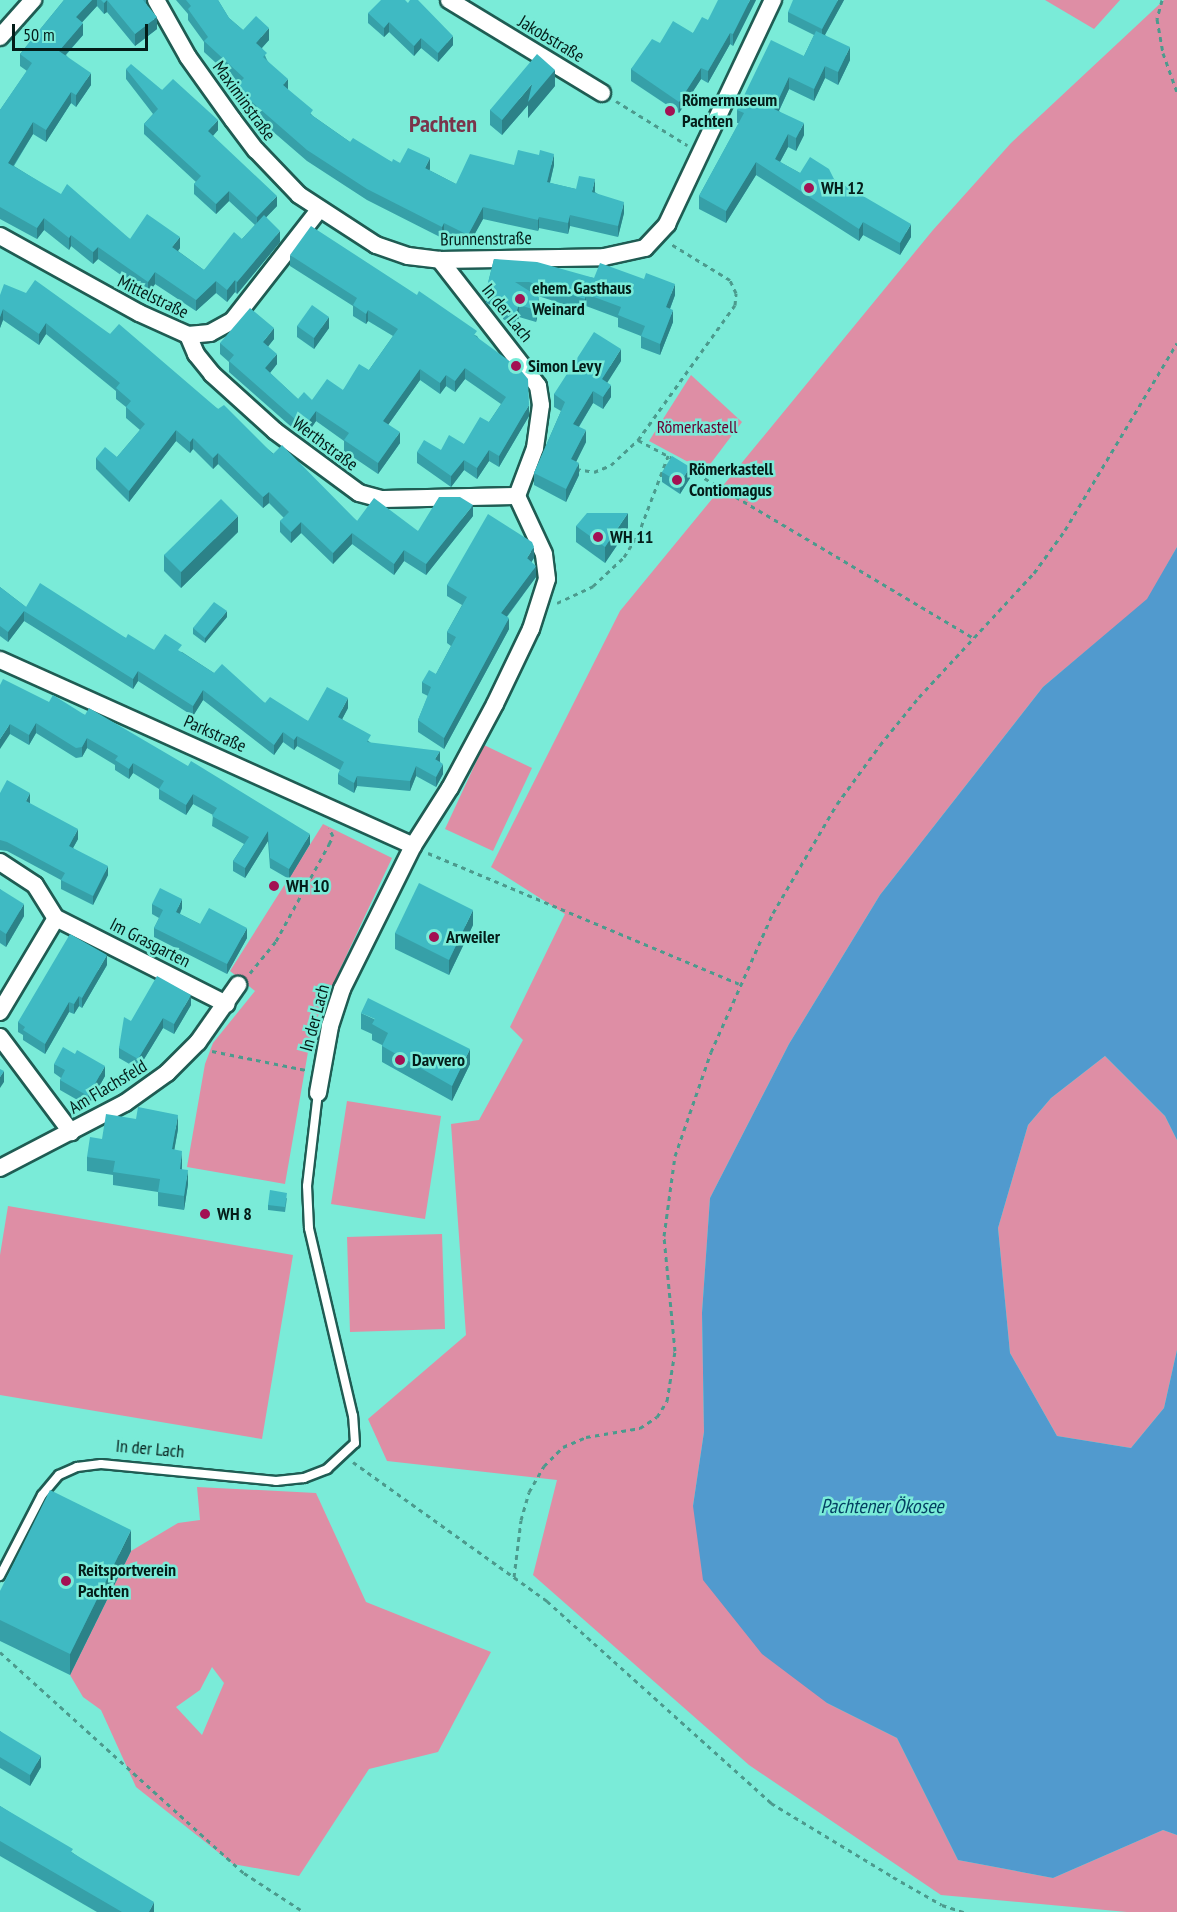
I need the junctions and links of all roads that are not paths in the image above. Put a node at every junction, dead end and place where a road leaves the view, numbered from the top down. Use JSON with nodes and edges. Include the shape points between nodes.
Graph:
{"nodes":[{"id":1,"x":33,"y":0,"type":"edge"},
{"id":2,"x":156,"y":0,"type":"edge"},
{"id":3,"x":449,"y":0,"type":"edge"},
{"id":4,"x":773,"y":0,"type":"edge"},
{"id":5,"x":466,"y":4,"type":"edge"},
{"id":6,"x":0,"y":37,"type":"edge"},
{"id":7,"x":602,"y":93,"type":"road end"},
{"id":8,"x":319,"y":210,"type":"junction"},
{"id":9,"x":0,"y":236,"type":"edge"},
{"id":10,"x":440,"y":260,"type":"junction"},
{"id":11,"x":188,"y":335,"type":"junction"},
{"id":12,"x":517,"y":496,"type":"junction"},
{"id":13,"x":0,"y":660,"type":"edge"},
{"id":14,"x":413,"y":846,"type":"junction"},
{"id":15,"x":0,"y":862,"type":"edge"},
{"id":16,"x":56,"y":918,"type":"junction"},
{"id":17,"x":238,"y":985,"type":"road end"},
{"id":18,"x":226,"y":1004,"type":"junction"},
{"id":19,"x":0,"y":1012,"type":"edge"},
{"id":20,"x":0,"y":1037,"type":"edge"},
{"id":21,"x":318,"y":1093,"type":"joint"},
{"id":22,"x":70,"y":1132,"type":"junction"},
{"id":23,"x":0,"y":1168,"type":"edge"},
{"id":24,"x":0,"y":1576,"type":"edge"}],
"edges":[{"from":1,"to":6,"type":"street"},
{"from":2,"to":8,"type":"street","name":"Maximinstraße","via":[[188,57],[250,143]]},
{"from":3,"to":5,"type":"street","name":"Jakobstraße"},
{"from":4,"to":10,"type":"street","name":"Brunnenstraße","via":[[659,237],[631,254],[604,257]]},
{"from":5,"to":7,"type":"street","name":"Jakobstraße"},
{"from":8,"to":10,"type":"street","name":"Brunnenstraße","via":[[376,244],[408,256]]},
{"from":8,"to":11,"type":"street","name":"Mittelstraße","via":[[233,320],[210,333]]},
{"from":9,"to":11,"type":"street","name":"Mittelstraße","via":[[139,314]]},
{"from":10,"to":12,"type":"street","name":"In der Lach","via":[[538,387],[541,405],[535,448]]},
{"from":11,"to":12,"type":"street","name":"Werthstraße","via":[[196,354],[212,374],[275,431],[359,493],[381,499]]},
{"from":12,"to":14,"type":"street","name":"In der Lach","via":[[544,554],[547,579],[540,606],[495,704],[450,788]]},
{"from":13,"to":14,"type":"street","name":"Parkstraße"},
{"from":14,"to":21,"type":"street","name":"In der Lach","via":[[342,989],[330,1026]]},
{"from":15,"to":16,"type":"street","via":[[35,885]]},
{"from":16,"to":18,"type":"street","name":"Im Grasgarten"},
{"from":16,"to":19,"type":"street"},
{"from":17,"to":18,"type":"street","name":"Am Flachsfeld"},
{"from":18,"to":22,"type":"street","name":"Am Flachsfeld","via":[[198,1042],[167,1073],[126,1103]]},
{"from":20,"to":22,"type":"street"},
{"from":21,"to":24,"type":"lane","name":"In der Lach","via":[[307,1186],[309,1228],[353,1416],[355,1443],[345,1456],[315,1474],[276,1481],[101,1464],[77,1467],[59,1475],[42,1495]]},
{"from":22,"to":23,"type":"street","name":"Am Flachsfeld"}]}
